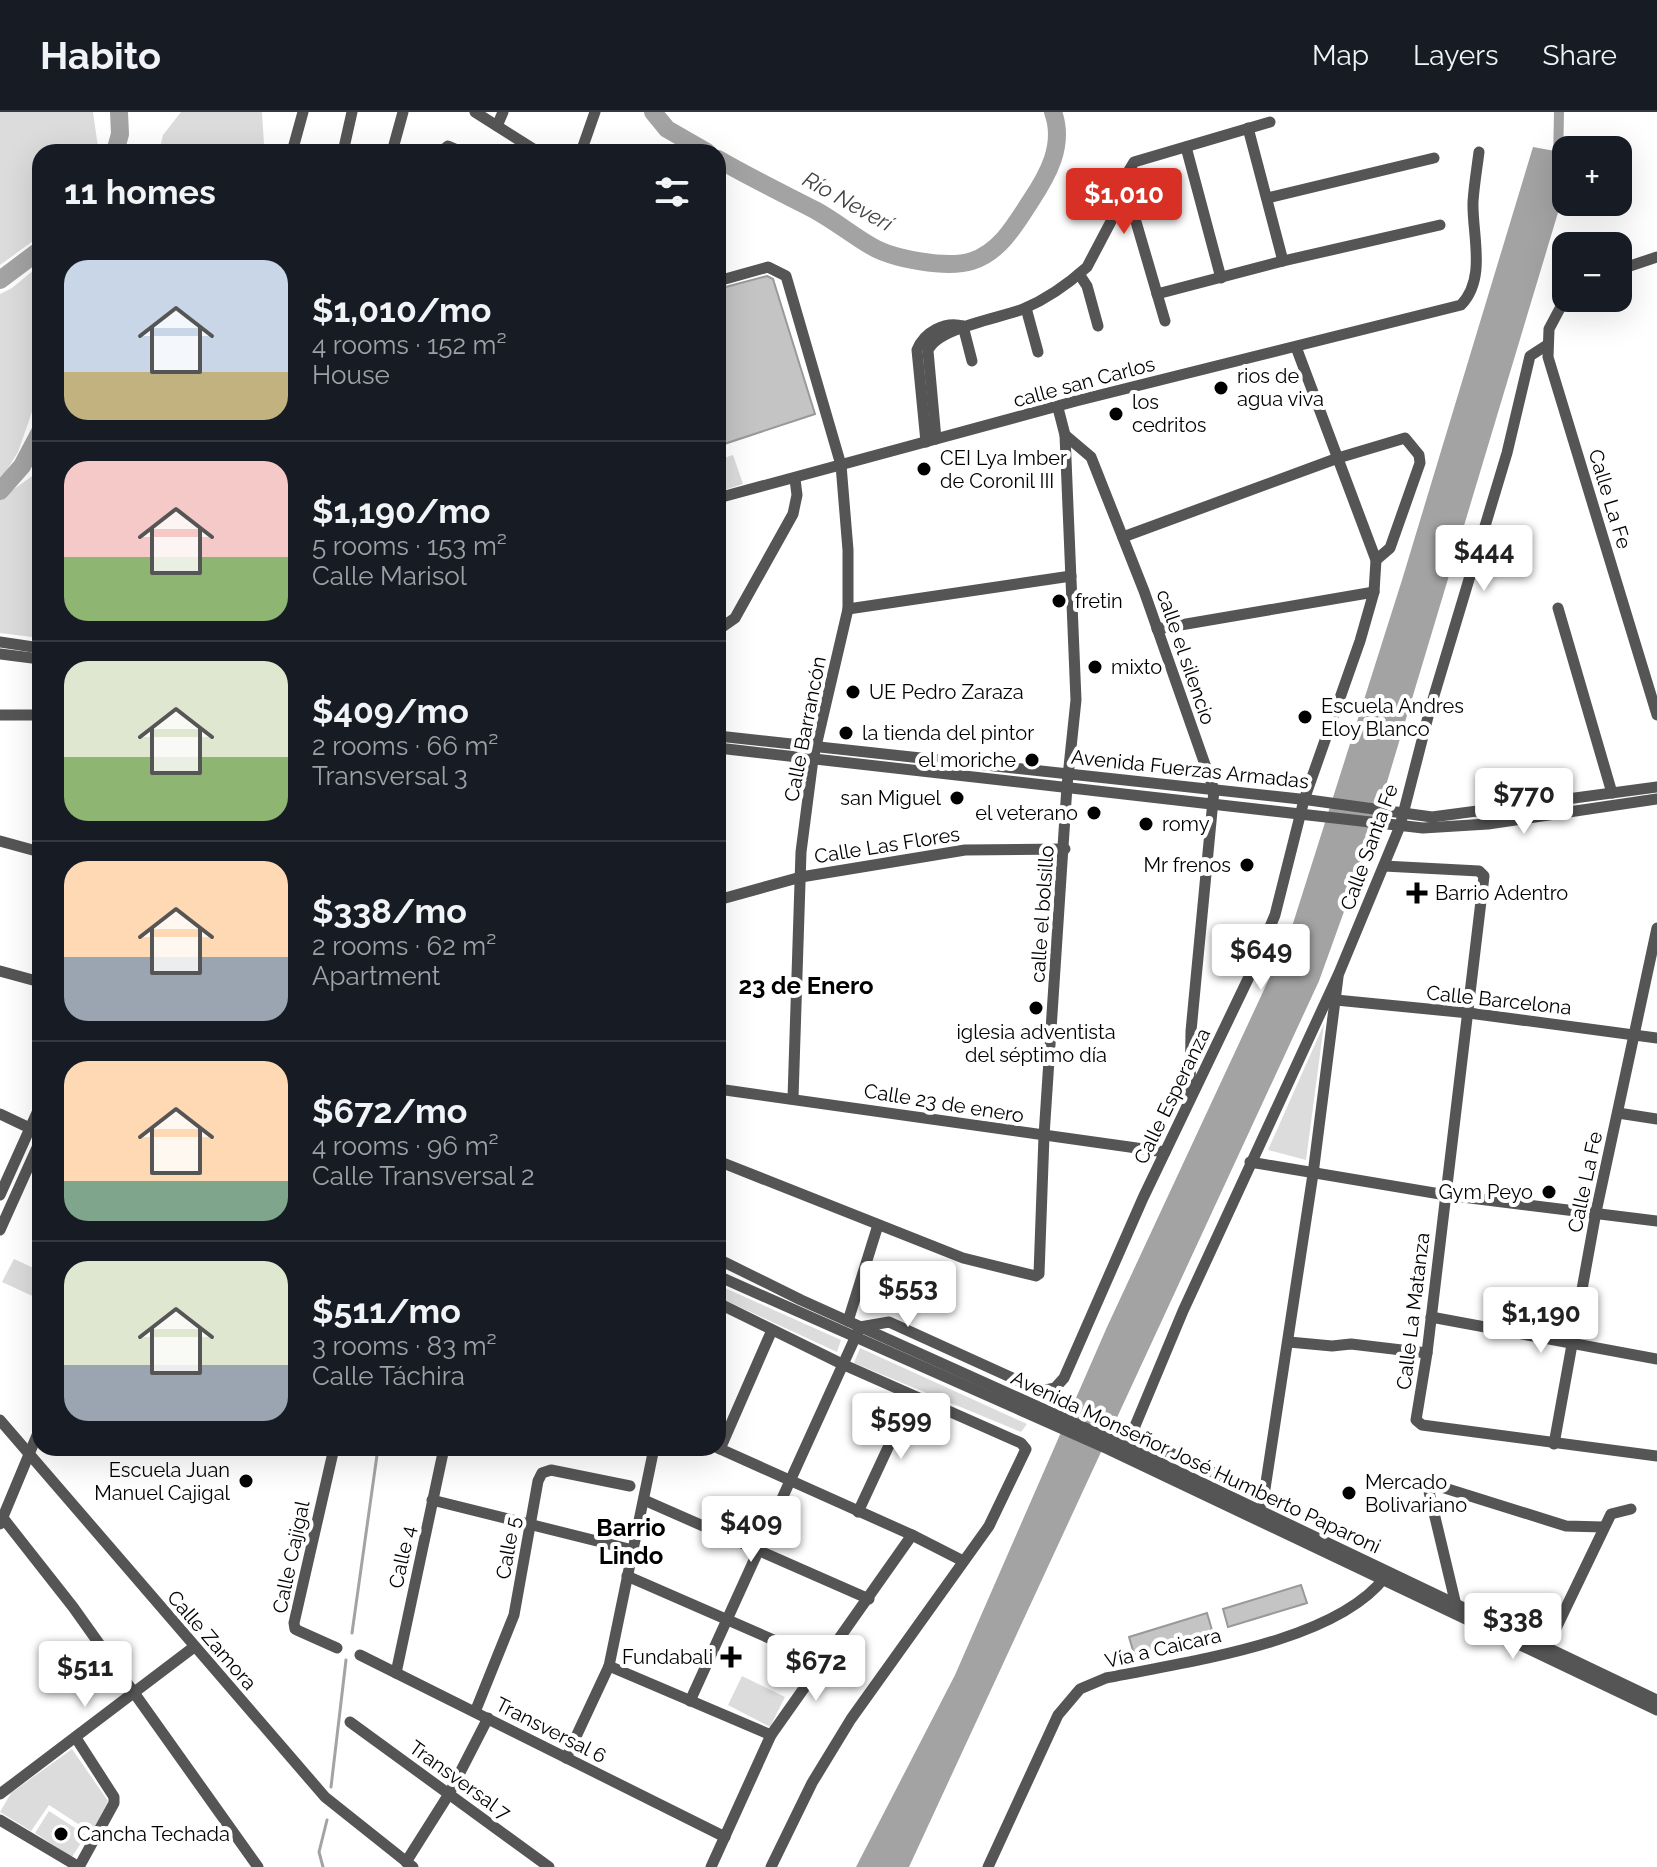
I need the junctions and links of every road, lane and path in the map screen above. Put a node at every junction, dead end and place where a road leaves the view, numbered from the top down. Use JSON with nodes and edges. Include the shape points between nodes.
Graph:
{"nodes":[{"id":1,"x":303,"y":112,"type":"edge"},
{"id":2,"x":352,"y":112,"type":"edge"},
{"id":3,"x":403,"y":112,"type":"edge"},
{"id":4,"x":475,"y":112,"type":"edge"},
{"id":5,"x":503,"y":112,"type":"edge"},
{"id":6,"x":595,"y":112,"type":"edge"},
{"id":7,"x":1270,"y":122,"type":"dead end"},
{"id":8,"x":497,"y":126,"type":"junction"},
{"id":9,"x":1248,"y":128,"type":"junction"},
{"id":10,"x":294,"y":144,"type":"edge"},
{"id":11,"x":345,"y":144,"type":"edge"},
{"id":12,"x":394,"y":144,"type":"edge"},
{"id":13,"x":525,"y":144,"type":"edge"},
{"id":14,"x":584,"y":144,"type":"edge"},
{"id":15,"x":1186,"y":147,"type":"junction"},
{"id":16,"x":1479,"y":152,"type":"dead end"},
{"id":17,"x":1434,"y":158,"type":"dead end"},
{"id":18,"x":1127,"y":191,"type":"junction"},
{"id":19,"x":1267,"y":198,"type":"junction"},
{"id":20,"x":1440,"y":225,"type":"dead end"},
{"id":21,"x":1657,"y":257,"type":"edge"},
{"id":22,"x":1283,"y":261,"type":"junction"},
{"id":23,"x":1632,"y":265,"type":"edge"},
{"id":24,"x":1079,"y":274,"type":"junction"},
{"id":25,"x":1221,"y":278,"type":"junction"},
{"id":26,"x":726,"y":279,"type":"edge"},
{"id":27,"x":1157,"y":294,"type":"junction"},
{"id":28,"x":1026,"y":308,"type":"junction"},
{"id":29,"x":1556,"y":312,"type":"edge"},
{"id":30,"x":1165,"y":321,"type":"dead end"},
{"id":31,"x":963,"y":326,"type":"junction"},
{"id":32,"x":1098,"y":326,"type":"dead end"},
{"id":33,"x":1547,"y":345,"type":"junction"},
{"id":34,"x":1296,"y":347,"type":"junction"},
{"id":35,"x":1038,"y":352,"type":"dead end"},
{"id":36,"x":972,"y":361,"type":"dead end"},
{"id":37,"x":1058,"y":408,"type":"junction"},
{"id":38,"x":1065,"y":435,"type":"junction"},
{"id":39,"x":931,"y":440,"type":"junction"},
{"id":40,"x":1338,"y":458,"type":"junction"},
{"id":41,"x":841,"y":465,"type":"junction"},
{"id":42,"x":795,"y":479,"type":"junction"},
{"id":43,"x":726,"y":496,"type":"edge"},
{"id":44,"x":1123,"y":537,"type":"junction"},
{"id":45,"x":1376,"y":560,"type":"junction"},
{"id":46,"x":1071,"y":576,"type":"junction"},
{"id":47,"x":1374,"y":592,"type":"junction"},
{"id":48,"x":1558,"y":608,"type":"dead end"},
{"id":49,"x":848,"y":609,"type":"junction"},
{"id":50,"x":726,"y":624,"type":"edge"},
{"id":51,"x":1157,"y":629,"type":"junction"},
{"id":52,"x":0,"y":642,"type":"edge"},
{"id":53,"x":32,"y":647,"type":"edge"},
{"id":54,"x":0,"y":654,"type":"edge"},
{"id":55,"x":32,"y":658,"type":"edge"},
{"id":56,"x":0,"y":715,"type":"edge"},
{"id":57,"x":32,"y":715,"type":"edge"},
{"id":58,"x":1657,"y":715,"type":"edge"},
{"id":59,"x":726,"y":737,"type":"edge"},
{"id":60,"x":726,"y":748,"type":"edge"},
{"id":61,"x":815,"y":753,"type":"junction"},
{"id":62,"x":1068,"y":780,"type":"junction"},
{"id":63,"x":1657,"y":787,"type":"edge"},
{"id":64,"x":1214,"y":790,"type":"junction"},
{"id":65,"x":1612,"y":793,"type":"junction"},
{"id":66,"x":1657,"y":799,"type":"edge"},
{"id":67,"x":1306,"y":800,"type":"junction"},
{"id":68,"x":1215,"y":804,"type":"junction"},
{"id":69,"x":1303,"y":813,"type":"junction"},
{"id":70,"x":1401,"y":814,"type":"junction"},
{"id":71,"x":1395,"y":826,"type":"junction"},
{"id":72,"x":0,"y":841,"type":"edge"},
{"id":73,"x":1065,"y":849,"type":"junction"},
{"id":74,"x":32,"y":850,"type":"edge"},
{"id":75,"x":1384,"y":866,"type":"junction"},
{"id":76,"x":801,"y":877,"type":"junction"},
{"id":77,"x":726,"y":898,"type":"edge"},
{"id":78,"x":1657,"y":928,"type":"edge"},
{"id":79,"x":0,"y":971,"type":"edge"},
{"id":80,"x":1339,"y":973,"type":"junction"},
{"id":81,"x":32,"y":980,"type":"edge"},
{"id":82,"x":1336,"y":1000,"type":"junction"},
{"id":83,"x":1469,"y":1013,"type":"junction"},
{"id":84,"x":1635,"y":1035,"type":"junction"},
{"id":85,"x":1657,"y":1038,"type":"edge"},
{"id":86,"x":726,"y":1090,"type":"edge"},
{"id":87,"x":793,"y":1098,"type":"junction"},
{"id":88,"x":1189,"y":1101,"type":"junction"},
{"id":89,"x":1618,"y":1113,"type":"junction"},
{"id":90,"x":0,"y":1114,"type":"edge"},
{"id":91,"x":1657,"y":1119,"type":"edge"},
{"id":92,"x":32,"y":1129,"type":"edge"},
{"id":93,"x":32,"y":1136,"type":"edge"},
{"id":94,"x":1044,"y":1136,"type":"junction"},
{"id":95,"x":1165,"y":1152,"type":"junction"},
{"id":96,"x":32,"y":1159,"type":"edge"},
{"id":97,"x":1250,"y":1162,"type":"junction"},
{"id":98,"x":726,"y":1164,"type":"edge"},
{"id":99,"x":1313,"y":1174,"type":"junction"},
{"id":100,"x":0,"y":1195,"type":"edge"},
{"id":101,"x":1446,"y":1195,"type":"junction"},
{"id":102,"x":1596,"y":1212,"type":"junction"},
{"id":103,"x":1657,"y":1221,"type":"edge"},
{"id":104,"x":878,"y":1225,"type":"junction"},
{"id":105,"x":0,"y":1230,"type":"edge"},
{"id":106,"x":726,"y":1263,"type":"edge"},
{"id":107,"x":726,"y":1279,"type":"edge"},
{"id":108,"x":726,"y":1307,"type":"edge"},
{"id":109,"x":1431,"y":1317,"type":"junction"},
{"id":110,"x":848,"y":1321,"type":"junction"},
{"id":111,"x":772,"y":1330,"type":"junction"},
{"id":112,"x":857,"y":1331,"type":"junction"},
{"id":113,"x":1289,"y":1342,"type":"junction"},
{"id":114,"x":1574,"y":1343,"type":"junction"},
{"id":115,"x":1427,"y":1353,"type":"junction"},
{"id":116,"x":1657,"y":1359,"type":"edge"},
{"id":117,"x":842,"y":1364,"type":"junction"},
{"id":118,"x":912,"y":1396,"type":"junction"},
{"id":119,"x":0,"y":1420,"type":"edge"},
{"id":120,"x":726,"y":1432,"type":"edge"},
{"id":121,"x":1110,"y":1444,"type":"junction"},
{"id":122,"x":1554,"y":1444,"type":"junction"},
{"id":123,"x":32,"y":1448,"type":"edge"},
{"id":124,"x":726,"y":1451,"type":"edge"},
{"id":125,"x":30,"y":1453,"type":"junction"},
{"id":126,"x":32,"y":1455,"type":"edge"},
{"id":127,"x":33,"y":1456,"type":"edge"},
{"id":128,"x":332,"y":1456,"type":"edge"},
{"id":129,"x":442,"y":1456,"type":"edge"},
{"id":130,"x":652,"y":1456,"type":"edge"},
{"id":131,"x":1657,"y":1456,"type":"edge"},
{"id":132,"x":790,"y":1479,"type":"junction"},
{"id":133,"x":630,"y":1486,"type":"dead end"},
{"id":134,"x":1265,"y":1496,"type":"junction"},
{"id":135,"x":432,"y":1500,"type":"junction"},
{"id":136,"x":644,"y":1500,"type":"junction"},
{"id":137,"x":1631,"y":1509,"type":"dead end"},
{"id":138,"x":858,"y":1512,"type":"junction"},
{"id":139,"x":1261,"y":1512,"type":"junction"},
{"id":140,"x":1,"y":1522,"type":"edge"},
{"id":141,"x":530,"y":1526,"type":"junction"},
{"id":142,"x":1603,"y":1527,"type":"junction"},
{"id":143,"x":912,"y":1535,"type":"junction"},
{"id":144,"x":759,"y":1548,"type":"junction"},
{"id":145,"x":633,"y":1550,"type":"junction"},
{"id":146,"x":963,"y":1561,"type":"junction"},
{"id":147,"x":627,"y":1576,"type":"junction"},
{"id":148,"x":1385,"y":1577,"type":"junction"},
{"id":149,"x":869,"y":1599,"type":"junction"},
{"id":150,"x":1456,"y":1605,"type":"junction"},
{"id":151,"x":727,"y":1619,"type":"junction"},
{"id":152,"x":194,"y":1647,"type":"junction"},
{"id":153,"x":1547,"y":1647,"type":"junction"},
{"id":154,"x":337,"y":1648,"type":"dead end"},
{"id":155,"x":360,"y":1655,"type":"dead end"},
{"id":156,"x":824,"y":1662,"type":"junction"},
{"id":157,"x":609,"y":1666,"type":"junction"},
{"id":158,"x":396,"y":1673,"type":"junction"},
{"id":159,"x":135,"y":1694,"type":"junction"},
{"id":160,"x":1657,"y":1700,"type":"edge"},
{"id":161,"x":690,"y":1701,"type":"junction"},
{"id":162,"x":1657,"y":1710,"type":"edge"},
{"id":163,"x":475,"y":1712,"type":"junction"},
{"id":164,"x":488,"y":1718,"type":"junction"},
{"id":165,"x":350,"y":1722,"type":"dead end"},
{"id":166,"x":771,"y":1735,"type":"junction"},
{"id":167,"x":76,"y":1738,"type":"junction"},
{"id":168,"x":566,"y":1758,"type":"junction"},
{"id":169,"x":0,"y":1794,"type":"edge"},
{"id":170,"x":449,"y":1794,"type":"junction"},
{"id":171,"x":0,"y":1820,"type":"edge"},
{"id":172,"x":725,"y":1837,"type":"junction"},
{"id":173,"x":409,"y":1864,"type":"edge"},
{"id":174,"x":79,"y":1867,"type":"edge"},
{"id":175,"x":258,"y":1867,"type":"edge"},
{"id":176,"x":549,"y":1867,"type":"edge"},
{"id":177,"x":711,"y":1867,"type":"edge"},
{"id":178,"x":771,"y":1867,"type":"edge"},
{"id":179,"x":988,"y":1867,"type":"edge"}],
"edges":[{"from":1,"to":10,"type":"street"},
{"from":2,"to":11,"type":"street"},
{"from":3,"to":12,"type":"street"},
{"from":4,"to":8,"type":"street"},
{"from":5,"to":8,"type":"street"},
{"from":6,"to":14,"type":"street"},
{"from":7,"to":9,"type":"street"},
{"from":8,"to":13,"type":"street"},
{"from":9,"to":15,"type":"street"},
{"from":9,"to":19,"type":"street"},
{"from":15,"to":18,"type":"street","via":[[1134,162]]},
{"from":15,"to":25,"type":"street"},
{"from":16,"to":34,"type":"street","name":"calle san Carlos","via":[[1473,203],[1476,258],[1472,287],[1461,305]]},
{"from":17,"to":19,"type":"street"},
{"from":18,"to":24,"type":"street"},
{"from":18,"to":27,"type":"street"},
{"from":19,"to":22,"type":"street"},
{"from":20,"to":22,"type":"street"},
{"from":21,"to":23,"type":"street"},
{"from":22,"to":25,"type":"street"},
{"from":24,"to":28,"type":"street"},
{"from":24,"to":32,"type":"street"},
{"from":25,"to":27,"type":"street"},
{"from":26,"to":41,"type":"street","name":"Calle Barrancón","via":[[768,267],[786,276]]},
{"from":27,"to":30,"type":"street"},
{"from":28,"to":31,"type":"street"},
{"from":28,"to":35,"type":"street"},
{"from":29,"to":33,"type":"street"},
{"from":31,"to":36,"type":"street"},
{"from":31,"to":39,"type":"street","via":[[954,323],[928,333],[917,350]]},
{"from":33,"to":58,"type":"street","name":"Calle La Fe"},
{"from":33,"to":70,"type":"street","name":"Calle Santa Fe","via":[[1530,356],[1507,453]]},
{"from":34,"to":37,"type":"street","name":"calle san Carlos"},
{"from":34,"to":40,"type":"street"},
{"from":37,"to":38,"type":"street","name":"calle el bolsillo"},
{"from":37,"to":39,"type":"street","name":"calle san Carlos"},
{"from":38,"to":44,"type":"street","name":"calle el silencio","via":[[1091,457]]},
{"from":38,"to":46,"type":"street","name":"calle el bolsillo"},
{"from":39,"to":41,"type":"street","name":"calle san Carlos"},
{"from":40,"to":44,"type":"street"},
{"from":40,"to":45,"type":"street"},
{"from":40,"to":45,"type":"street","via":[[1400,437],[1419,455],[1390,548]]},
{"from":41,"to":42,"type":"street","name":"calle san Carlos"},
{"from":41,"to":49,"type":"street","name":"Calle Barrancón"},
{"from":42,"to":43,"type":"street","name":"calle san Carlos"},
{"from":42,"to":50,"type":"street","via":[[793,514],[735,618]]},
{"from":44,"to":51,"type":"street","name":"calle el silencio"},
{"from":45,"to":47,"type":"street"},
{"from":46,"to":49,"type":"street"},
{"from":46,"to":62,"type":"street","name":"calle el bolsillo","via":[[1076,700]]},
{"from":47,"to":51,"type":"street"},
{"from":47,"to":67,"type":"street","name":"Calle Esperanza"},
{"from":48,"to":65,"type":"street"},
{"from":49,"to":61,"type":"street","name":"Calle Barrancón"},
{"from":51,"to":64,"type":"street","name":"calle el silencio"},
{"from":52,"to":53,"type":"street"},
{"from":54,"to":55,"type":"street"},
{"from":56,"to":57,"type":"street"},
{"from":59,"to":61,"type":"street","name":"Avenida Fuerzas Armadas"},
{"from":60,"to":61,"type":"street","name":"Avenida Fuerzas Armadas"},
{"from":61,"to":62,"type":"street","name":"Avenida Fuerzas Armadas"},
{"from":61,"to":76,"type":"street","name":"Calle Barrancón"},
{"from":62,"to":64,"type":"street","name":"Avenida Fuerzas Armadas"},
{"from":62,"to":68,"type":"street","name":"Avenida Fuerzas Armadas"},
{"from":62,"to":73,"type":"street","name":"calle el bolsillo"},
{"from":63,"to":65,"type":"street","name":"Avenida Fuerzas Armadas"},
{"from":64,"to":67,"type":"street","name":"Avenida Fuerzas Armadas"},
{"from":64,"to":68,"type":"street","name":"calle el silencio"},
{"from":65,"to":70,"type":"street","name":"Avenida Fuerzas Armadas","via":[[1455,815]]},
{"from":66,"to":71,"type":"street","name":"Avenida Fuerzas Armadas","via":[[1488,824]]},
{"from":67,"to":69,"type":"street","name":"Calle Esperanza"},
{"from":67,"to":70,"type":"street","name":"Avenida Fuerzas Armadas"},
{"from":68,"to":69,"type":"street","name":"Avenida Fuerzas Armadas"},
{"from":68,"to":88,"type":"street","name":"calle el silencio","via":[[1191,1031]]},
{"from":69,"to":71,"type":"street","name":"Avenida Fuerzas Armadas"},
{"from":69,"to":88,"type":"street","name":"Calle Esperanza","via":[[1275,915]]},
{"from":70,"to":71,"type":"street","name":"Calle Santa Fe"},
{"from":71,"to":75,"type":"street","name":"Calle Santa Fe"},
{"from":72,"to":74,"type":"street"},
{"from":73,"to":76,"type":"street","name":"Calle Las Flores","via":[[965,850]]},
{"from":73,"to":94,"type":"street","name":"calle el bolsillo"},
{"from":75,"to":80,"type":"street","name":"Calle Santa Fe"},
{"from":75,"to":83,"type":"street","name":"Calle La Matanza","via":[[1479,871],[1484,876]]},
{"from":76,"to":77,"type":"street","name":"Calle Las Flores"},
{"from":76,"to":87,"type":"street","name":"Calle Barrancón"},
{"from":78,"to":84,"type":"street","name":"Calle La Fe"},
{"from":79,"to":81,"type":"street"},
{"from":80,"to":82,"type":"street"},
{"from":80,"to":97,"type":"street","name":"Calle Santa Fe"},
{"from":82,"to":83,"type":"street","name":"Calle Barcelona"},
{"from":82,"to":99,"type":"street"},
{"from":83,"to":84,"type":"street","name":"Calle Barcelona"},
{"from":83,"to":101,"type":"street","name":"Calle La Matanza"},
{"from":84,"to":85,"type":"street","name":"Calle Barcelona"},
{"from":84,"to":89,"type":"street","name":"Calle La Fe"},
{"from":86,"to":87,"type":"street","name":"Calle 23 de enero"},
{"from":87,"to":94,"type":"street","name":"Calle 23 de enero"},
{"from":88,"to":95,"type":"street","name":"Calle Esperanza"},
{"from":89,"to":91,"type":"street"},
{"from":89,"to":102,"type":"street","name":"Calle La Fe"},
{"from":90,"to":92,"type":"street"},
{"from":93,"to":100,"type":"street"},
{"from":94,"to":95,"type":"street","name":"Calle 23 de enero"},
{"from":94,"to":104,"type":"street","name":"calle el bolsillo","via":[[1041,1270],[1036,1276],[963,1258]]},
{"from":95,"to":112,"type":"street","name":"Calle Esperanza","via":[[1055,1388],[1041,1391],[889,1322]]},
{"from":96,"to":105,"type":"street"},
{"from":97,"to":99,"type":"street"},
{"from":97,"to":134,"type":"street","name":"Calle Santa Fe","via":[[1135,1434]]},
{"from":98,"to":104,"type":"street","name":"calle el bolsillo"},
{"from":99,"to":101,"type":"street"},
{"from":99,"to":113,"type":"street"},
{"from":101,"to":102,"type":"street"},
{"from":101,"to":109,"type":"street","name":"Calle La Matanza"},
{"from":102,"to":103,"type":"street"},
{"from":102,"to":114,"type":"street","name":"Calle La Fe"},
{"from":104,"to":110,"type":"street"},
{"from":106,"to":110,"type":"street","name":"Avenida Monseñor José Humberto Paparoni"},
{"from":107,"to":112,"type":"street","name":"Avenida Monseñor José Humberto Paparoni"},
{"from":108,"to":111,"type":"street"},
{"from":109,"to":114,"type":"street"},
{"from":109,"to":115,"type":"street","name":"Calle La Matanza"},
{"from":110,"to":112,"type":"street","name":"Avenida Monseñor José Humberto Paparoni"},
{"from":111,"to":117,"type":"street"},
{"from":111,"to":120,"type":"street"},
{"from":112,"to":117,"type":"street"},
{"from":112,"to":121,"type":"street","name":"Avenida Monseñor José Humberto Paparoni"},
{"from":113,"to":115,"type":"street"},
{"from":113,"to":134,"type":"street"},
{"from":114,"to":116,"type":"street"},
{"from":114,"to":122,"type":"street","name":"Calle La Fe"},
{"from":115,"to":122,"type":"street","name":"Calle La Matanza","via":[[1418,1423]]},
{"from":117,"to":118,"type":"street"},
{"from":117,"to":132,"type":"street"},
{"from":118,"to":138,"type":"street"},
{"from":118,"to":146,"type":"street","via":[[1026,1449],[989,1526]]},
{"from":119,"to":125,"type":"street","name":"Calle Zamora"},
{"from":121,"to":139,"type":"street","name":"Avenida Monseñor José Humberto Paparoni"},
{"from":121,"to":148,"type":"street","name":"Avenida Monseñor José Humberto Paparoni"},
{"from":122,"to":131,"type":"street","name":"Calle La Matanza"},
{"from":123,"to":125,"type":"street"},
{"from":124,"to":132,"type":"street"},
{"from":125,"to":126,"type":"street","name":"Calle Zamora"},
{"from":125,"to":140,"type":"street"},
{"from":127,"to":152,"type":"street","name":"Calle Zamora"},
{"from":128,"to":154,"type":"street","name":"Calle Cajigal","via":[[294,1623],[299,1631]]},
{"from":129,"to":135,"type":"street","name":"Calle 4"},
{"from":130,"to":136,"type":"street"},
{"from":132,"to":138,"type":"street"},
{"from":132,"to":144,"type":"street"},
{"from":133,"to":141,"type":"street","name":"Calle 5","via":[[551,1470],[542,1473]]},
{"from":134,"to":139,"type":"street"},
{"from":135,"to":141,"type":"street"},
{"from":135,"to":158,"type":"street","name":"Calle 4"},
{"from":136,"to":144,"type":"street"},
{"from":136,"to":145,"type":"street"},
{"from":137,"to":142,"type":"street","via":[[1611,1514]]},
{"from":138,"to":143,"type":"street"},
{"from":139,"to":148,"type":"street","name":"Avenida Monseñor José Humberto Paparoni"},
{"from":140,"to":159,"type":"street","via":[[73,1607]]},
{"from":141,"to":145,"type":"street"},
{"from":141,"to":163,"type":"street","name":"Calle 5","via":[[514,1615]]},
{"from":142,"to":150,"type":"street","via":[[1566,1526],[1435,1485],[1429,1492]]},
{"from":142,"to":153,"type":"street"},
{"from":143,"to":146,"type":"street"},
{"from":143,"to":149,"type":"street"},
{"from":144,"to":149,"type":"street"},
{"from":144,"to":151,"type":"street"},
{"from":145,"to":147,"type":"street"},
{"from":146,"to":178,"type":"street","via":[[851,1719]]},
{"from":147,"to":151,"type":"street"},
{"from":147,"to":157,"type":"street"},
{"from":148,"to":150,"type":"street","name":"Avenida Monseñor José Humberto Paparoni"},
{"from":148,"to":162,"type":"street","name":"Avenida Monseñor José Humberto Paparoni"},
{"from":148,"to":179,"type":"street","name":"Vía a Caicara","via":[[1325,1623],[1290,1636],[1106,1678],[1080,1689],[1046,1737]]},
{"from":149,"to":156,"type":"street"},
{"from":150,"to":153,"type":"street","name":"Avenida Monseñor José Humberto Paparoni"},
{"from":151,"to":156,"type":"street"},
{"from":151,"to":161,"type":"street"},
{"from":152,"to":159,"type":"street"},
{"from":152,"to":173,"type":"street","name":"Calle Zamora","via":[[325,1797]]},
{"from":153,"to":160,"type":"street","name":"Avenida Monseñor José Humberto Paparoni"},
{"from":155,"to":158,"type":"street","name":"Transversal 6"},
{"from":156,"to":166,"type":"street"},
{"from":157,"to":161,"type":"street"},
{"from":157,"to":168,"type":"street"},
{"from":158,"to":163,"type":"street","name":"Transversal 6"},
{"from":159,"to":167,"type":"street"},
{"from":159,"to":175,"type":"street"},
{"from":161,"to":166,"type":"street"},
{"from":163,"to":164,"type":"street","name":"Transversal 6"},
{"from":164,"to":168,"type":"street","name":"Transversal 6"},
{"from":164,"to":170,"type":"street"},
{"from":165,"to":170,"type":"street","name":"Transversal 7"},
{"from":166,"to":172,"type":"street"},
{"from":167,"to":169,"type":"street"},
{"from":167,"to":174,"type":"street","via":[[114,1797]]},
{"from":168,"to":172,"type":"street","name":"Transversal 6"},
{"from":170,"to":173,"type":"street"},
{"from":170,"to":176,"type":"street","name":"Transversal 7"},
{"from":171,"to":174,"type":"street"},
{"from":172,"to":177,"type":"street"}]}
